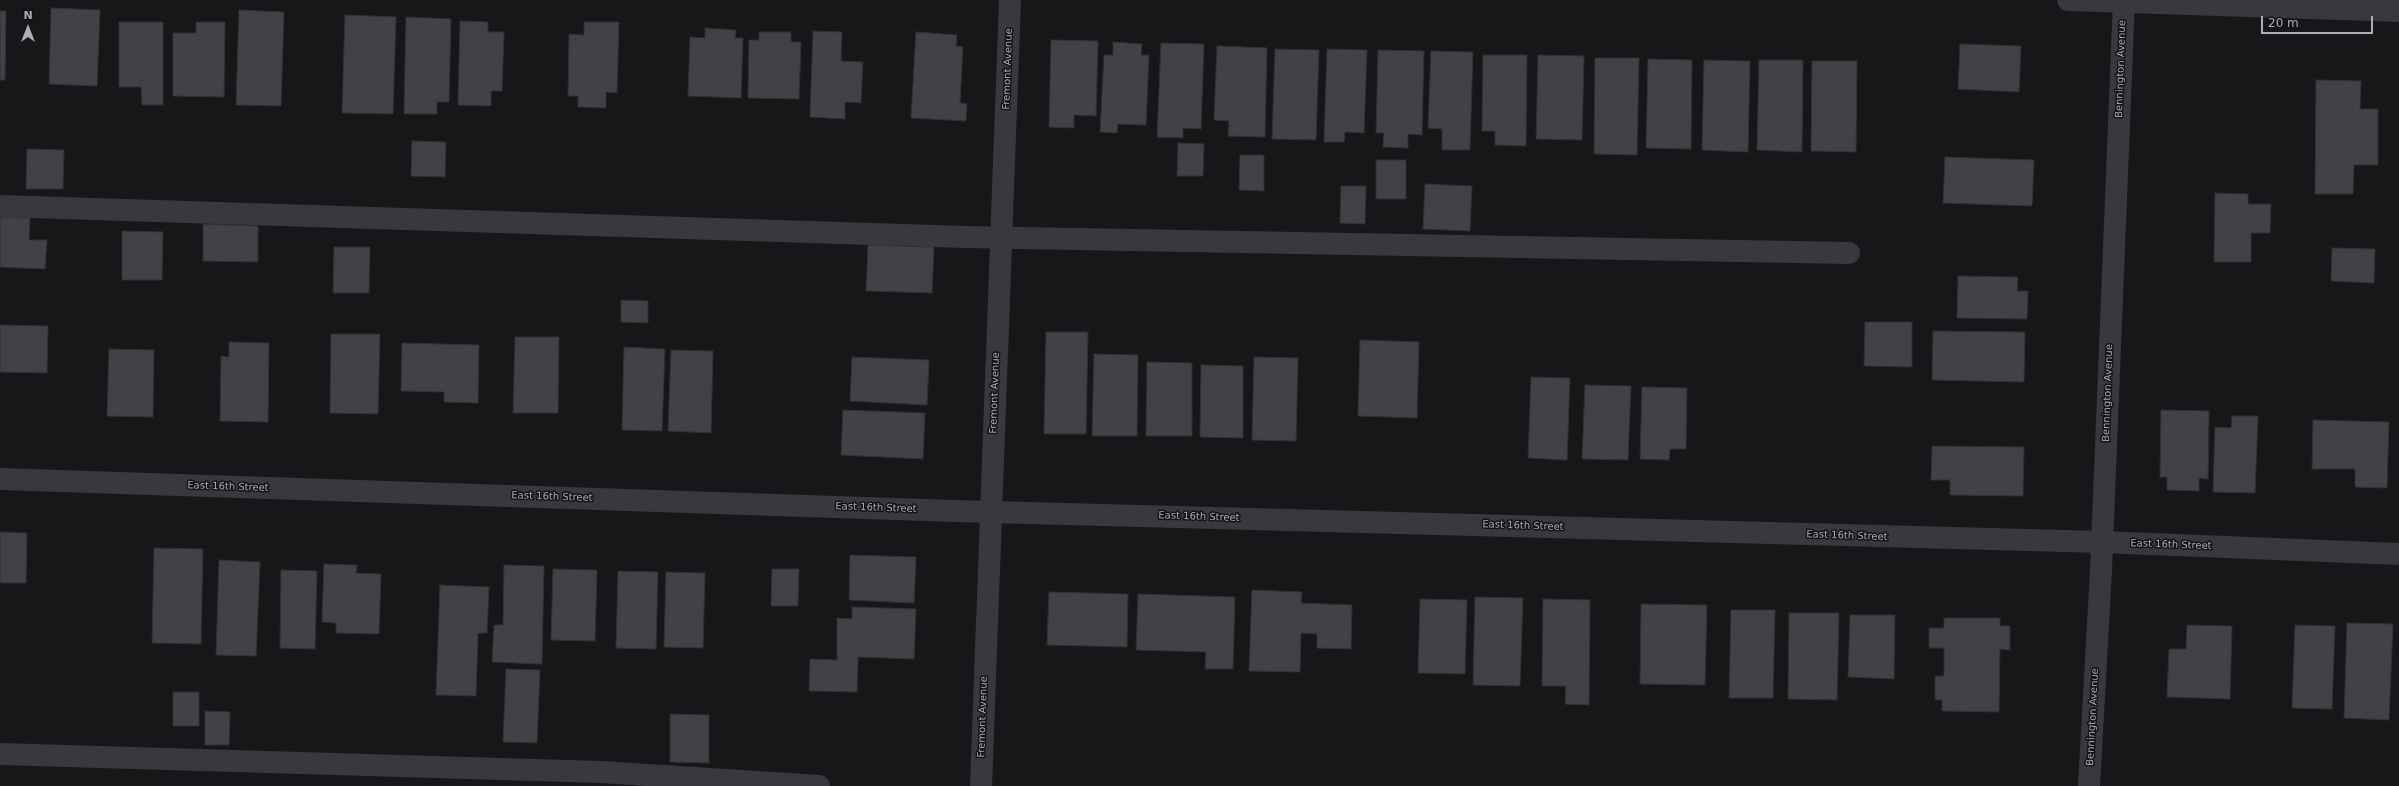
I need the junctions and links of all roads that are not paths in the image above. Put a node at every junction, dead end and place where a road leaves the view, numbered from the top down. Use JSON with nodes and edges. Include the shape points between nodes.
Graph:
{"nodes":[{"id":1,"x":1010,"y":0,"type":"edge"},
{"id":2,"x":2068,"y":0,"type":"edge"},
{"id":3,"x":2124,"y":1,"type":"edge"},
{"id":4,"x":2399,"y":11,"type":"edge"},
{"id":5,"x":0,"y":206,"type":"edge"},
{"id":6,"x":1001,"y":238,"type":"junction"},
{"id":7,"x":1849,"y":253,"type":"dead end"},
{"id":8,"x":0,"y":479,"type":"edge"},
{"id":9,"x":991,"y":511,"type":"junction"},
{"id":10,"x":2102,"y":542,"type":"junction"},
{"id":11,"x":2399,"y":554,"type":"edge"},
{"id":12,"x":0,"y":754,"type":"edge"},
{"id":13,"x":819,"y":786,"type":"edge"},
{"id":14,"x":981,"y":786,"type":"edge"},
{"id":15,"x":2089,"y":786,"type":"edge"}],
"edges":[{"from":1,"to":6,"type":"street","name":"Fremont Avenue"},
{"from":2,"to":3,"type":"street"},
{"from":3,"to":4,"type":"street"},
{"from":3,"to":10,"type":"street","name":"Bennington Avenue"},
{"from":5,"to":6,"type":"street"},
{"from":6,"to":7,"type":"street"},
{"from":6,"to":9,"type":"street","name":"Fremont Avenue"},
{"from":8,"to":9,"type":"street","name":"East 16th Street"},
{"from":9,"to":10,"type":"street","name":"East 16th Street"},
{"from":9,"to":14,"type":"street","name":"Fremont Avenue"},
{"from":10,"to":11,"type":"street","name":"East 16th Street"},
{"from":10,"to":15,"type":"street","name":"Bennington Avenue"},
{"from":12,"to":13,"type":"street","via":[[601,772]]}]}
